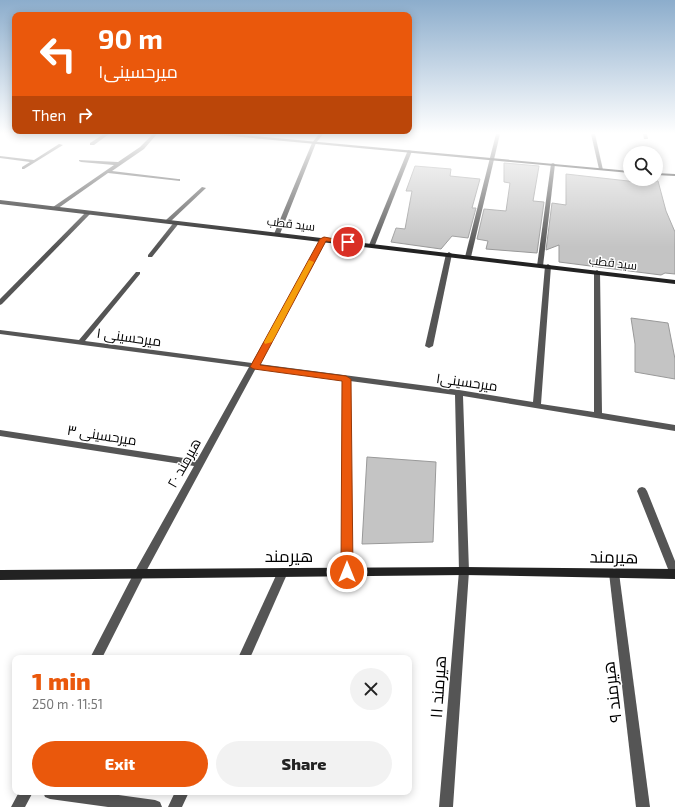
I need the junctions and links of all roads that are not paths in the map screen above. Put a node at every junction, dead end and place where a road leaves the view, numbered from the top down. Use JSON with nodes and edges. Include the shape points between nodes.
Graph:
{"nodes":[{"id":1,"x":109,"y":172,"type":"joint"},
{"id":2,"x":302,"y":172,"type":"edge"},
{"id":3,"x":402,"y":172,"type":"edge"},
{"id":4,"x":490,"y":172,"type":"edge"},
{"id":5,"x":552,"y":172,"type":"edge"},
{"id":6,"x":663,"y":174,"type":"edge"},
{"id":7,"x":675,"y":175,"type":"edge"},
{"id":8,"x":178,"y":180,"type":"dead end"},
{"id":9,"x":204,"y":188,"type":"dead end"},
{"id":10,"x":0,"y":202,"type":"edge"},
{"id":11,"x":55,"y":208,"type":"junction"},
{"id":12,"x":89,"y":212,"type":"junction"},
{"id":13,"x":168,"y":221,"type":"junction"},
{"id":14,"x":177,"y":222,"type":"junction"},
{"id":15,"x":277,"y":234,"type":"junction"},
{"id":16,"x":324,"y":239,"type":"junction"},
{"id":17,"x":372,"y":245,"type":"junction"},
{"id":18,"x":449,"y":254,"type":"junction"},
{"id":19,"x":150,"y":256,"type":"dead end"},
{"id":20,"x":468,"y":257,"type":"junction"},
{"id":21,"x":544,"y":266,"type":"junction"},
{"id":22,"x":597,"y":272,"type":"junction"},
{"id":23,"x":138,"y":273,"type":"dead end"},
{"id":24,"x":675,"y":282,"type":"edge"},
{"id":25,"x":0,"y":303,"type":"edge"},
{"id":26,"x":0,"y":332,"type":"edge"},
{"id":27,"x":80,"y":343,"type":"junction"},
{"id":28,"x":429,"y":346,"type":"dead end"},
{"id":29,"x":254,"y":367,"type":"junction"},
{"id":30,"x":346,"y":379,"type":"junction"},
{"id":31,"x":459,"y":393,"type":"junction"},
{"id":32,"x":538,"y":406,"type":"junction"},
{"id":33,"x":598,"y":416,"type":"junction"},
{"id":34,"x":675,"y":428,"type":"edge"},
{"id":35,"x":0,"y":433,"type":"edge"},
{"id":36,"x":200,"y":464,"type":"junction"},
{"id":37,"x":642,"y":491,"type":"dead end"},
{"id":38,"x":464,"y":570,"type":"junction"},
{"id":39,"x":284,"y":572,"type":"junction"},
{"id":40,"x":347,"y":572,"type":"junction"},
{"id":41,"x":614,"y":573,"type":"junction"},
{"id":42,"x":139,"y":574,"type":"junction"},
{"id":43,"x":675,"y":574,"type":"edge"},
{"id":44,"x":0,"y":575,"type":"edge"},
{"id":45,"x":98,"y":655,"type":"edge"},
{"id":46,"x":245,"y":655,"type":"edge"},
{"id":47,"x":24,"y":795,"type":"edge"},
{"id":48,"x":71,"y":795,"type":"edge"},
{"id":49,"x":181,"y":795,"type":"edge"},
{"id":50,"x":18,"y":807,"type":"edge"},
{"id":51,"x":155,"y":807,"type":"edge"},
{"id":52,"x":175,"y":807,"type":"edge"},
{"id":53,"x":446,"y":807,"type":"edge"},
{"id":54,"x":643,"y":807,"type":"edge"}],
"edges":[{"from":1,"to":8,"type":"street"},
{"from":1,"to":11,"type":"street"},
{"from":2,"to":15,"type":"street"},
{"from":3,"to":17,"type":"street"},
{"from":4,"to":20,"type":"street"},
{"from":5,"to":21,"type":"street","via":[[547,203]]},
{"from":6,"to":7,"type":"street"},
{"from":9,"to":13,"type":"street"},
{"from":10,"to":11,"type":"street","name":"سید قطب"},
{"from":11,"to":12,"type":"street","name":"سید قطب"},
{"from":12,"to":13,"type":"street","name":"سید قطب"},
{"from":12,"to":25,"type":"street"},
{"from":13,"to":14,"type":"street","name":"سید قطب"},
{"from":14,"to":15,"type":"street","name":"سید قطب"},
{"from":14,"to":19,"type":"street"},
{"from":15,"to":16,"type":"street","name":"سید قطب"},
{"from":16,"to":17,"type":"street","name":"سید قطب"},
{"from":16,"to":29,"type":"street","name":"هیرمند ۲۰"},
{"from":17,"to":18,"type":"street","name":"سید قطب"},
{"from":18,"to":20,"type":"street","name":"سید قطب"},
{"from":18,"to":28,"type":"street"},
{"from":20,"to":21,"type":"street","name":"سید قطب"},
{"from":21,"to":22,"type":"street","name":"سید قطب"},
{"from":21,"to":32,"type":"street"},
{"from":22,"to":24,"type":"street","name":"سید قطب"},
{"from":22,"to":33,"type":"street"},
{"from":23,"to":27,"type":"street"},
{"from":26,"to":27,"type":"street","name":"میرحسینی ۱"},
{"from":27,"to":29,"type":"street","name":"میرحسینی ۱"},
{"from":29,"to":30,"type":"street","name":"میرحسینی۱"},
{"from":29,"to":36,"type":"street","name":"هیرمند ۲۰"},
{"from":30,"to":31,"type":"street","name":"میرحسینی۱"},
{"from":30,"to":40,"type":"street"},
{"from":31,"to":32,"type":"street","name":"میرحسینی۱"},
{"from":31,"to":38,"type":"street","name":"هیرمند ۱۱"},
{"from":32,"to":33,"type":"street","name":"میرحسینی۱"},
{"from":33,"to":34,"type":"street","name":"میرحسینی۱"},
{"from":35,"to":36,"type":"street","name":"میرحسینی ۳"},
{"from":36,"to":42,"type":"street","name":"هیرمند ۲۰"},
{"from":37,"to":43,"type":"street"},
{"from":38,"to":40,"type":"street","name":"هیرمند"},
{"from":38,"to":41,"type":"street","name":"هیرمند"},
{"from":38,"to":53,"type":"street","name":"هیرمند ۱۱"},
{"from":39,"to":40,"type":"street","name":"هیرمند"},
{"from":39,"to":42,"type":"street","name":"هیرمند"},
{"from":39,"to":46,"type":"street"},
{"from":41,"to":43,"type":"street","name":"هیرمند"},
{"from":41,"to":54,"type":"street","name":"هیرمند ۹"},
{"from":42,"to":44,"type":"street","name":"هیرمند"},
{"from":42,"to":45,"type":"street","name":"هیرمند ۲۰"},
{"from":47,"to":50,"type":"street"},
{"from":48,"to":51,"type":"street"},
{"from":49,"to":52,"type":"street"}]}
